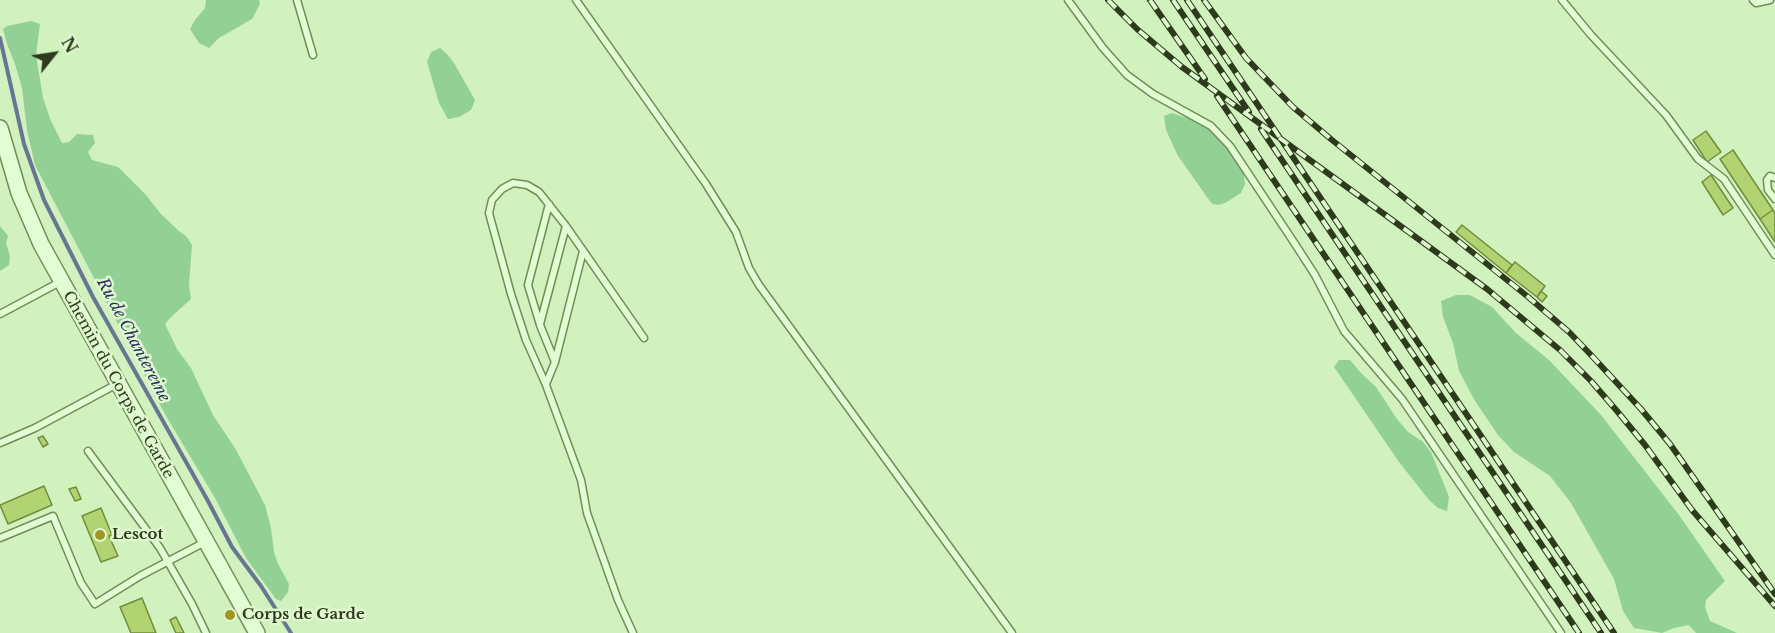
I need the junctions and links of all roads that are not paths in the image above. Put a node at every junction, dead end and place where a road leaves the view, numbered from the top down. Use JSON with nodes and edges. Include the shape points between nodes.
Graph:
{"nodes":[{"id":1,"x":297,"y":0,"type":"edge"},
{"id":2,"x":576,"y":0,"type":"edge"},
{"id":3,"x":1068,"y":0,"type":"edge"},
{"id":4,"x":1562,"y":0,"type":"edge"},
{"id":5,"x":1753,"y":0,"type":"edge"},
{"id":6,"x":1770,"y":0,"type":"edge"},
{"id":7,"x":313,"y":55,"type":"dead end"},
{"id":8,"x":0,"y":128,"type":"edge"},
{"id":9,"x":1775,"y":178,"type":"edge"},
{"id":10,"x":1775,"y":199,"type":"edge"},
{"id":11,"x":549,"y":204,"type":"junction"},
{"id":12,"x":566,"y":226,"type":"junction"},
{"id":13,"x":583,"y":251,"type":"junction"},
{"id":14,"x":1775,"y":255,"type":"edge"},
{"id":15,"x":61,"y":282,"type":"junction"},
{"id":16,"x":0,"y":314,"type":"edge"},
{"id":17,"x":540,"y":325,"type":"junction"},
{"id":18,"x":644,"y":338,"type":"dead end"},
{"id":19,"x":555,"y":362,"type":"junction"},
{"id":20,"x":118,"y":383,"type":"junction"},
{"id":21,"x":546,"y":385,"type":"junction"},
{"id":22,"x":0,"y":443,"type":"edge"},
{"id":23,"x":88,"y":451,"type":"dead end"},
{"id":24,"x":0,"y":538,"type":"edge"},
{"id":25,"x":206,"y":541,"type":"junction"},
{"id":26,"x":168,"y":561,"type":"junction"},
{"id":27,"x":206,"y":633,"type":"edge"},
{"id":28,"x":257,"y":633,"type":"edge"},
{"id":29,"x":633,"y":633,"type":"edge"},
{"id":30,"x":1012,"y":633,"type":"edge"},
{"id":31,"x":1561,"y":633,"type":"edge"}],
"edges":[{"from":1,"to":7,"type":"lane"},
{"from":2,"to":30,"type":"lane","via":[[706,184],[736,232],[759,285]]},
{"from":3,"to":31,"type":"lane","via":[[1127,75],[1211,126],[1230,146],[1315,275],[1344,331],[1402,399]]},
{"from":4,"to":14,"type":"lane","via":[[1660,109],[1698,159],[1724,179]]},
{"from":5,"to":6,"type":"lane"},
{"from":8,"to":15,"type":"street","name":"Chemin du Corps de Garde","via":[[19,194]]},
{"from":9,"to":10,"type":"lane","via":[[1770,176],[1767,180]]},
{"from":11,"to":12,"type":"lane"},
{"from":11,"to":17,"type":"lane","via":[[528,285]]},
{"from":11,"to":21,"type":"lane","via":[[539,192],[513,183],[492,200],[489,213],[526,340]]},
{"from":12,"to":13,"type":"lane"},
{"from":12,"to":17,"type":"lane"},
{"from":13,"to":18,"type":"lane"},
{"from":13,"to":19,"type":"lane"},
{"from":15,"to":16,"type":"lane"},
{"from":15,"to":20,"type":"street","name":"Chemin du Corps de Garde"},
{"from":17,"to":19,"type":"lane"},
{"from":19,"to":21,"type":"lane"},
{"from":20,"to":22,"type":"lane"},
{"from":20,"to":25,"type":"street","name":"Chemin du Corps de Garde"},
{"from":21,"to":29,"type":"lane","via":[[581,480],[587,513]]},
{"from":23,"to":26,"type":"lane"},
{"from":24,"to":26,"type":"lane","via":[[53,516],[81,583],[95,604]]},
{"from":25,"to":26,"type":"lane"},
{"from":25,"to":28,"type":"street","name":"Chemin du Corps de Garde"},
{"from":26,"to":27,"type":"lane"}]}
